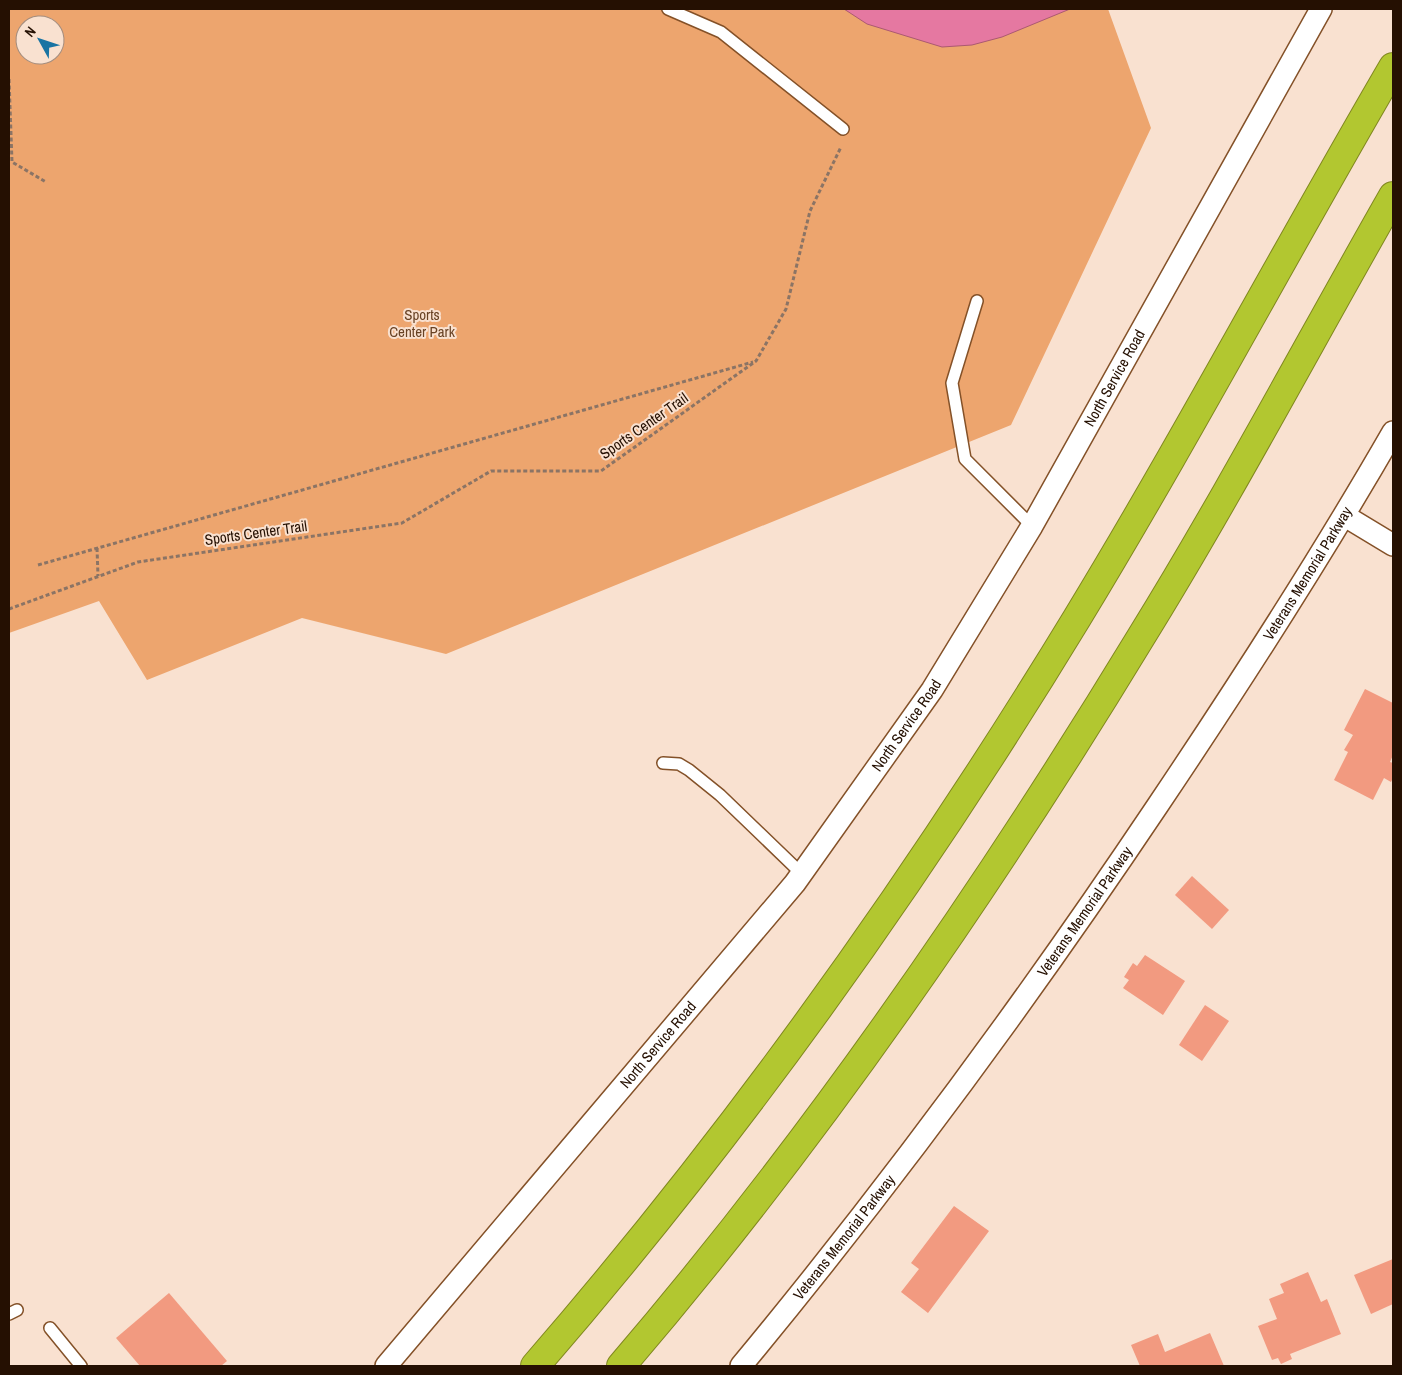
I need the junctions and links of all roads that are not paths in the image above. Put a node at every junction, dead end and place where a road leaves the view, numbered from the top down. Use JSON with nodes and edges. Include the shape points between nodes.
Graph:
{"nodes":[{"id":1,"x":668,"y":9,"type":"edge"},
{"id":2,"x":1321,"y":9,"type":"edge"},
{"id":3,"x":1393,"y":67,"type":"edge"},
{"id":4,"x":843,"y":129,"type":"road end"},
{"id":5,"x":1393,"y":196,"type":"edge"},
{"id":6,"x":976,"y":301,"type":"dead end"},
{"id":7,"x":1393,"y":432,"type":"edge"},
{"id":8,"x":1345,"y":516,"type":"junction"},
{"id":9,"x":1032,"y":526,"type":"junction"},
{"id":10,"x":1393,"y":545,"type":"edge"},
{"id":11,"x":663,"y":763,"type":"dead end"},
{"id":12,"x":802,"y":874,"type":"junction"},
{"id":13,"x":50,"y":1328,"type":"dead end"},
{"id":14,"x":81,"y":1366,"type":"edge"},
{"id":15,"x":386,"y":1366,"type":"edge"},
{"id":16,"x":535,"y":1366,"type":"edge"},
{"id":17,"x":621,"y":1366,"type":"edge"},
{"id":18,"x":741,"y":1366,"type":"edge"}],
"edges":[{"from":1,"to":4,"type":"lane","via":[[721,32]]},
{"from":2,"to":9,"type":"street","name":"North Service Road"},
{"from":3,"to":16,"type":"highway","via":[[1077,617],[925,856],[749,1102]]},
{"from":5,"to":17,"type":"highway","via":[[1142,636],[986,882],[815,1124]]},
{"from":6,"to":9,"type":"lane","via":[[952,383],[965,459]]},
{"from":7,"to":8,"type":"street","name":"Veterans Memorial Parkway"},
{"from":8,"to":10,"type":"street"},
{"from":8,"to":18,"type":"street","name":"Veterans Memorial Parkway","via":[[1222,710],[1071,935],[930,1129],[825,1265]]},
{"from":9,"to":12,"type":"street","name":"North Service Road","via":[[932,690]]},
{"from":11,"to":12,"type":"lane","via":[[679,764],[689,770],[720,795]]},
{"from":12,"to":15,"type":"street","name":"North Service Road"},
{"from":13,"to":14,"type":"lane"}]}
